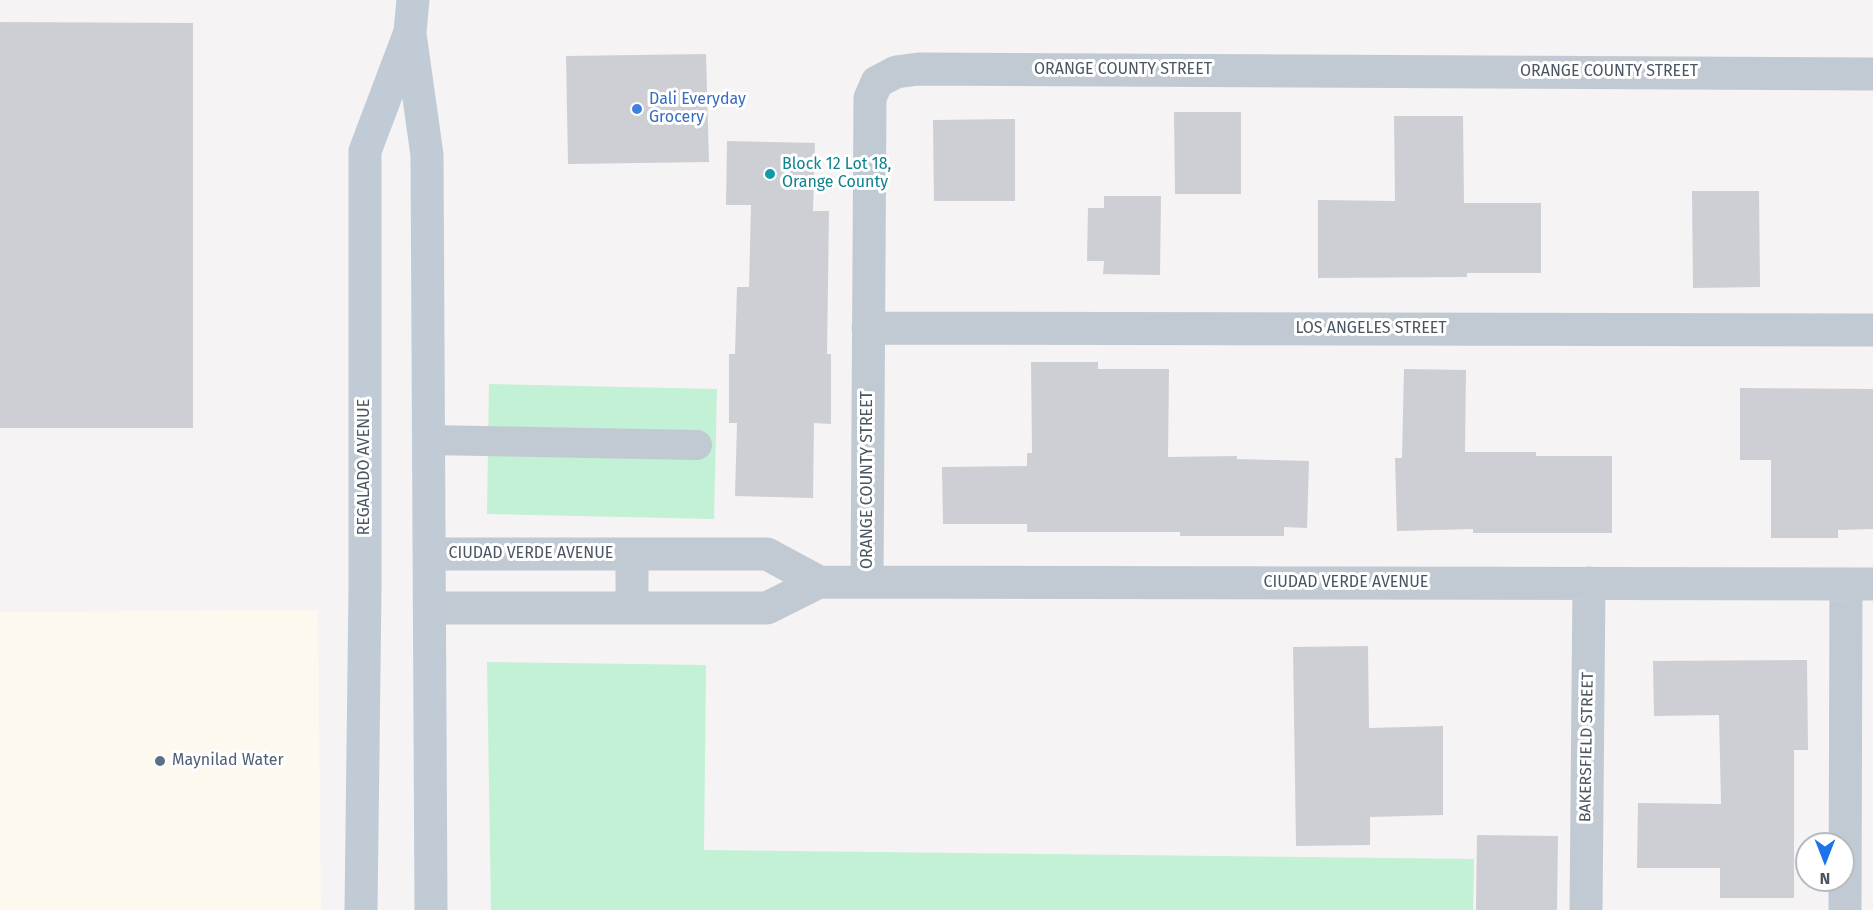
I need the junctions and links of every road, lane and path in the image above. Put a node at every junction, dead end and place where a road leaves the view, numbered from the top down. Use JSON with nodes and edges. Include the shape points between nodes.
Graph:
{"nodes":[{"id":1,"x":411,"y":16,"type":"edge"},
{"id":2,"x":1873,"y":74,"type":"edge"},
{"id":3,"x":868,"y":328,"type":"junction"},
{"id":4,"x":1873,"y":330,"type":"edge"},
{"id":5,"x":429,"y":440,"type":"junction"},
{"id":6,"x":697,"y":445,"type":"dead end"},
{"id":7,"x":430,"y":554,"type":"junction"},
{"id":8,"x":632,"y":554,"type":"junction"},
{"id":9,"x":819,"y":582,"type":"junction"},
{"id":10,"x":867,"y":582,"type":"junction"},
{"id":11,"x":1589,"y":583,"type":"junction"},
{"id":12,"x":1859,"y":584,"type":"edge"},
{"id":13,"x":430,"y":608,"type":"junction"},
{"id":14,"x":632,"y":608,"type":"junction"},
{"id":15,"x":361,"y":910,"type":"edge"},
{"id":16,"x":431,"y":910,"type":"edge"},
{"id":17,"x":1586,"y":910,"type":"edge"},
{"id":18,"x":1845,"y":910,"type":"edge"}],
"edges":[{"from":1,"to":5,"type":"main road","name":"REGALADO AVENUE","via":[[427,155]]},
{"from":1,"to":15,"type":"main road","name":"REGALADO AVENUE","via":[[365,151]]},
{"from":2,"to":3,"type":"street","name":"ORANGE COUNTY STREET","via":[[918,69],[896,72],[877,82],[870,98]]},
{"from":3,"to":4,"type":"street","name":"LOS ANGELES STREET"},
{"from":3,"to":10,"type":"street","name":"ORANGE COUNTY STREET"},
{"from":5,"to":6,"type":"lane"},
{"from":5,"to":7,"type":"main road","name":"REGALADO AVENUE"},
{"from":7,"to":8,"type":"street","name":"CIUDAD VERDE AVENUE"},
{"from":7,"to":13,"type":"main road","name":"REGALADO AVENUE"},
{"from":8,"to":9,"type":"street","name":"CIUDAD VERDE AVENUE","via":[[767,554]]},
{"from":8,"to":14,"type":"street","name":"CIUDAD VERDE AVENUE"},
{"from":9,"to":10,"type":"street","name":"CIUDAD VERDE AVENUE"},
{"from":9,"to":14,"type":"street","name":"CIUDAD VERDE AVENUE","via":[[767,608]]},
{"from":10,"to":11,"type":"street","name":"CIUDAD VERDE AVENUE"},
{"from":11,"to":12,"type":"street","name":"CIUDAD VERDE AVENUE"},
{"from":11,"to":17,"type":"street","name":"BAKERSFIELD STREET"},
{"from":12,"to":18,"type":"street"},
{"from":13,"to":14,"type":"street","name":"CIUDAD VERDE AVENUE"},
{"from":13,"to":16,"type":"main road","name":"REGALADO AVENUE"}]}
